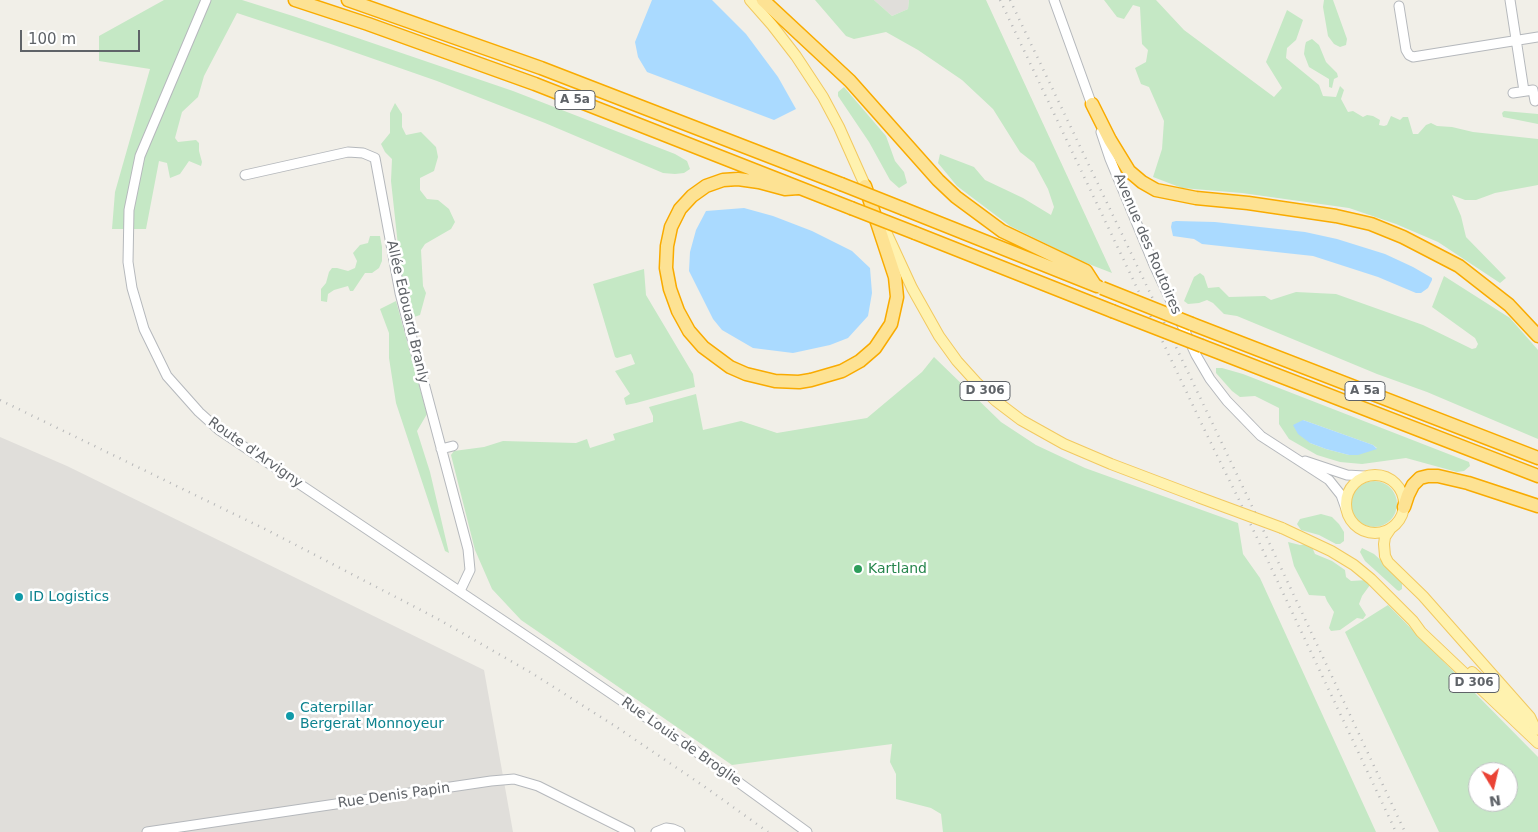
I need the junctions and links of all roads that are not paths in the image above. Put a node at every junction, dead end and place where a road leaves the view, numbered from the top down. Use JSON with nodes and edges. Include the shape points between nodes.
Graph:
{"nodes":[{"id":1,"x":206,"y":0,"type":"edge"},
{"id":2,"x":295,"y":0,"type":"edge"},
{"id":3,"x":348,"y":0,"type":"edge"},
{"id":4,"x":750,"y":0,"type":"edge"},
{"id":5,"x":763,"y":0,"type":"edge"},
{"id":6,"x":1054,"y":0,"type":"edge"},
{"id":7,"x":1510,"y":0,"type":"edge"},
{"id":8,"x":1398,"y":6,"type":"dead end"},
{"id":9,"x":1538,"y":37,"type":"edge"},
{"id":10,"x":1516,"y":40,"type":"junction"},
{"id":11,"x":1524,"y":91,"type":"junction"},
{"id":12,"x":1513,"y":93,"type":"dead end"},
{"id":13,"x":1535,"y":101,"type":"dead end"},
{"id":14,"x":1092,"y":104,"type":"junction"},
{"id":15,"x":245,"y":175,"type":"dead end"},
{"id":16,"x":865,"y":186,"type":"junction"},
{"id":17,"x":798,"y":188,"type":"junction"},
{"id":18,"x":1099,"y":286,"type":"junction"},
{"id":19,"x":1538,"y":336,"type":"edge"},
{"id":20,"x":453,"y":446,"type":"dead end"},
{"id":21,"x":441,"y":449,"type":"junction"},
{"id":22,"x":1290,"y":456,"type":"junction"},
{"id":23,"x":1538,"y":458,"type":"edge"},
{"id":24,"x":1364,"y":476,"type":"junction"},
{"id":25,"x":1538,"y":476,"type":"edge"},
{"id":26,"x":1538,"y":506,"type":"edge"},
{"id":27,"x":1404,"y":507,"type":"junction"},
{"id":28,"x":1346,"y":509,"type":"junction"},
{"id":29,"x":1391,"y":528,"type":"junction"},
{"id":30,"x":460,"y":591,"type":"junction"},
{"id":31,"x":1413,"y":621,"type":"junction"},
{"id":32,"x":553,"y":654,"type":"joint"},
{"id":33,"x":1537,"y":731,"type":"edge"},
{"id":34,"x":1538,"y":743,"type":"edge"},
{"id":35,"x":147,"y":832,"type":"edge"},
{"id":36,"x":630,"y":832,"type":"edge"},
{"id":37,"x":656,"y":832,"type":"edge"},
{"id":38,"x":680,"y":832,"type":"edge"},
{"id":39,"x":807,"y":832,"type":"edge"}],
"edges":[{"from":1,"to":30,"type":"street","name":"Route d'Arvigny","via":[[140,156],[133,184],[128,262],[144,330],[167,376],[219,430]]},
{"from":2,"to":17,"type":"highway","number":"A 5a","via":[[536,84]]},
{"from":3,"to":18,"type":"highway","number":"A 5a","bridge":true,"via":[[541,68]]},
{"from":4,"to":16,"type":"main road","number":"D 306","via":[[791,48],[823,97]]},
{"from":5,"to":18,"type":"highway","via":[[850,81],[956,197],[1002,230],[1086,271]]},
{"from":6,"to":14,"type":"street","name":"Avenue des Routoires"},
{"from":7,"to":10,"type":"street"},
{"from":8,"to":10,"type":"street","via":[[1406,50],[1413,57]]},
{"from":9,"to":10,"type":"street"},
{"from":10,"to":11,"type":"street"},
{"from":11,"to":12,"type":"street"},
{"from":11,"to":13,"type":"street","via":[[1533,90]]},
{"from":14,"to":19,"type":"highway","via":[[1130,171],[1156,190],[1371,224],[1459,266],[1509,305]]},
{"from":14,"to":22,"type":"street","name":"Avenue des Routoires","via":[[1110,158],[1154,265],[1196,355],[1210,379],[1243,419]]},
{"from":15,"to":21,"type":"street","name":"Allée Edouard Branly","via":[[348,152],[375,158],[400,293]]},
{"from":16,"to":17,"type":"highway","via":[[896,282],[897,302],[891,324],[875,348],[842,371],[811,380],[775,381],[730,367],[703,347],[689,331],[670,289],[666,268],[667,246],[671,227],[680,209],[706,186],[738,179],[784,190]]},
{"from":16,"to":31,"type":"main road","number":"D 306","bridge":true,"via":[[924,311],[947,349],[1008,411],[1080,452],[1324,547],[1371,579]]},
{"from":17,"to":25,"type":"highway","number":"A 5a","bridge":true},
{"from":18,"to":23,"type":"highway","number":"A 5a","bridge":true},
{"from":20,"to":21,"type":"street"},
{"from":21,"to":30,"type":"street","name":"Allée Edouard Branly","via":[[468,549],[470,570]]},
{"from":22,"to":24,"type":"street","name":"Avenue des Routoires","via":[[1347,475]]},
{"from":22,"to":28,"type":"street","name":"Avenue des Routoires","via":[[1329,480]]},
{"from":24,"to":27,"type":"main road","via":[[1376,474],[1395,482],[1401,490]]},
{"from":24,"to":28,"type":"main road","via":[[1349,489],[1345,498]]},
{"from":26,"to":27,"type":"highway","via":[[1468,482],[1428,476],[1413,485]]},
{"from":27,"to":29,"type":"main road","via":[[1398,522]]},
{"from":28,"to":29,"type":"main road","via":[[1348,516],[1362,530],[1382,533]]},
{"from":29,"to":33,"type":"main road","via":[[1384,544],[1388,562],[1530,717]]},
{"from":30,"to":32,"type":"street","name":"Route d'Arvigny"},
{"from":31,"to":33,"type":"main road","number":"D 306","via":[[1425,628]]},
{"from":31,"to":34,"type":"main road","number":"D 306"},
{"from":32,"to":39,"type":"street","name":"Rue Louis de Broglie"},
{"from":35,"to":36,"type":"street","name":"Rue Denis Papin","via":[[514,779],[538,786]]},
{"from":37,"to":38,"type":"street","via":[[666,828]]}]}
